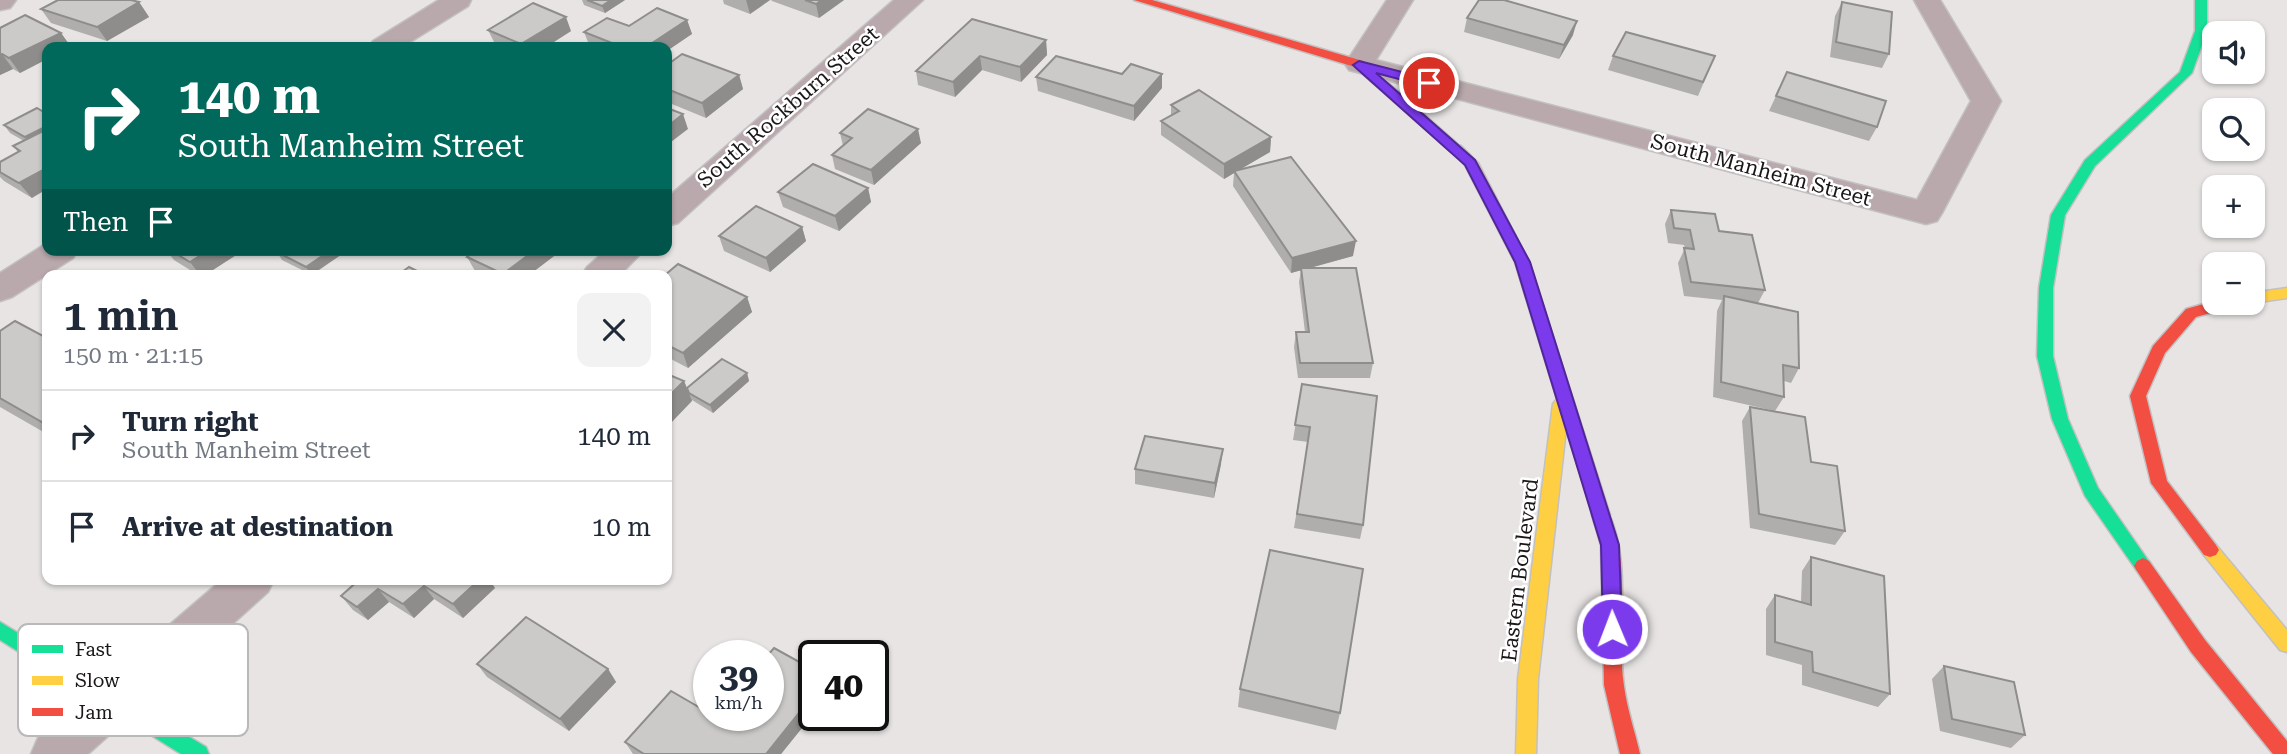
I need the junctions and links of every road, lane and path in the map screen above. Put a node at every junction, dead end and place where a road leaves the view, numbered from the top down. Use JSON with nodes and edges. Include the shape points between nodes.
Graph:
{"nodes":[{"id":1,"x":458,"y":0,"type":"edge"},
{"id":2,"x":910,"y":0,"type":"edge"},
{"id":3,"x":1140,"y":0,"type":"edge"},
{"id":4,"x":1400,"y":0,"type":"edge"},
{"id":5,"x":1927,"y":0,"type":"edge"},
{"id":6,"x":2201,"y":0,"type":"edge"},
{"id":7,"x":391,"y":42,"type":"edge"},
{"id":8,"x":1359,"y":65,"type":"junction"},
{"id":9,"x":672,"y":211,"type":"edge"},
{"id":10,"x":52,"y":256,"type":"edge"},
{"id":11,"x":620,"y":256,"type":"edge"},
{"id":12,"x":604,"y":270,"type":"edge"},
{"id":13,"x":0,"y":289,"type":"edge"},
{"id":14,"x":2287,"y":293,"type":"edge"},
{"id":15,"x":2265,"y":296,"type":"edge"},
{"id":16,"x":2202,"y":310,"type":"edge"},
{"id":17,"x":1562,"y":392,"type":"junction"},
{"id":18,"x":246,"y":585,"type":"edge"},
{"id":19,"x":202,"y":624,"type":"edge"},
{"id":20,"x":0,"y":630,"type":"edge"},
{"id":21,"x":18,"y":641,"type":"edge"},
{"id":22,"x":2287,"y":644,"type":"edge"},
{"id":23,"x":171,"y":736,"type":"edge"},
{"id":24,"x":199,"y":754,"type":"edge"},
{"id":25,"x":1527,"y":754,"type":"edge"},
{"id":26,"x":1630,"y":754,"type":"edge"},
{"id":27,"x":2285,"y":754,"type":"edge"}],
"edges":[{"from":1,"to":7,"type":"street"},
{"from":2,"to":9,"type":"street","name":"South Rockburn Street"},
{"from":3,"to":8,"type":"main road","name":"Eastern Boulevard"},
{"from":4,"to":8,"type":"street"},
{"from":5,"to":8,"type":"street","name":"South Manheim Street","via":[[1986,101],[1926,213]]},
{"from":6,"to":27,"type":"main road","via":[[2201,32],[2186,73],[2090,163],[2059,215],[2046,288],[2045,356],[2060,419],[2091,491],[2198,646]]},
{"from":8,"to":17,"type":"main road","name":"Eastern Boulevard","via":[[1471,163],[1522,262]]},
{"from":10,"to":13,"type":"street"},
{"from":11,"to":12,"type":"street"},
{"from":14,"to":15,"type":"main road"},
{"from":16,"to":22,"type":"main road","via":[[2191,313],[2158,350],[2138,396],[2159,483]]},
{"from":17,"to":25,"type":"main road","name":"Eastern Boulevard","via":[[1528,679]]},
{"from":17,"to":26,"type":"main road","name":"Eastern Boulevard","via":[[1610,545],[1614,685]]},
{"from":18,"to":19,"type":"street"},
{"from":20,"to":21,"type":"main road"},
{"from":23,"to":24,"type":"main road"}]}
